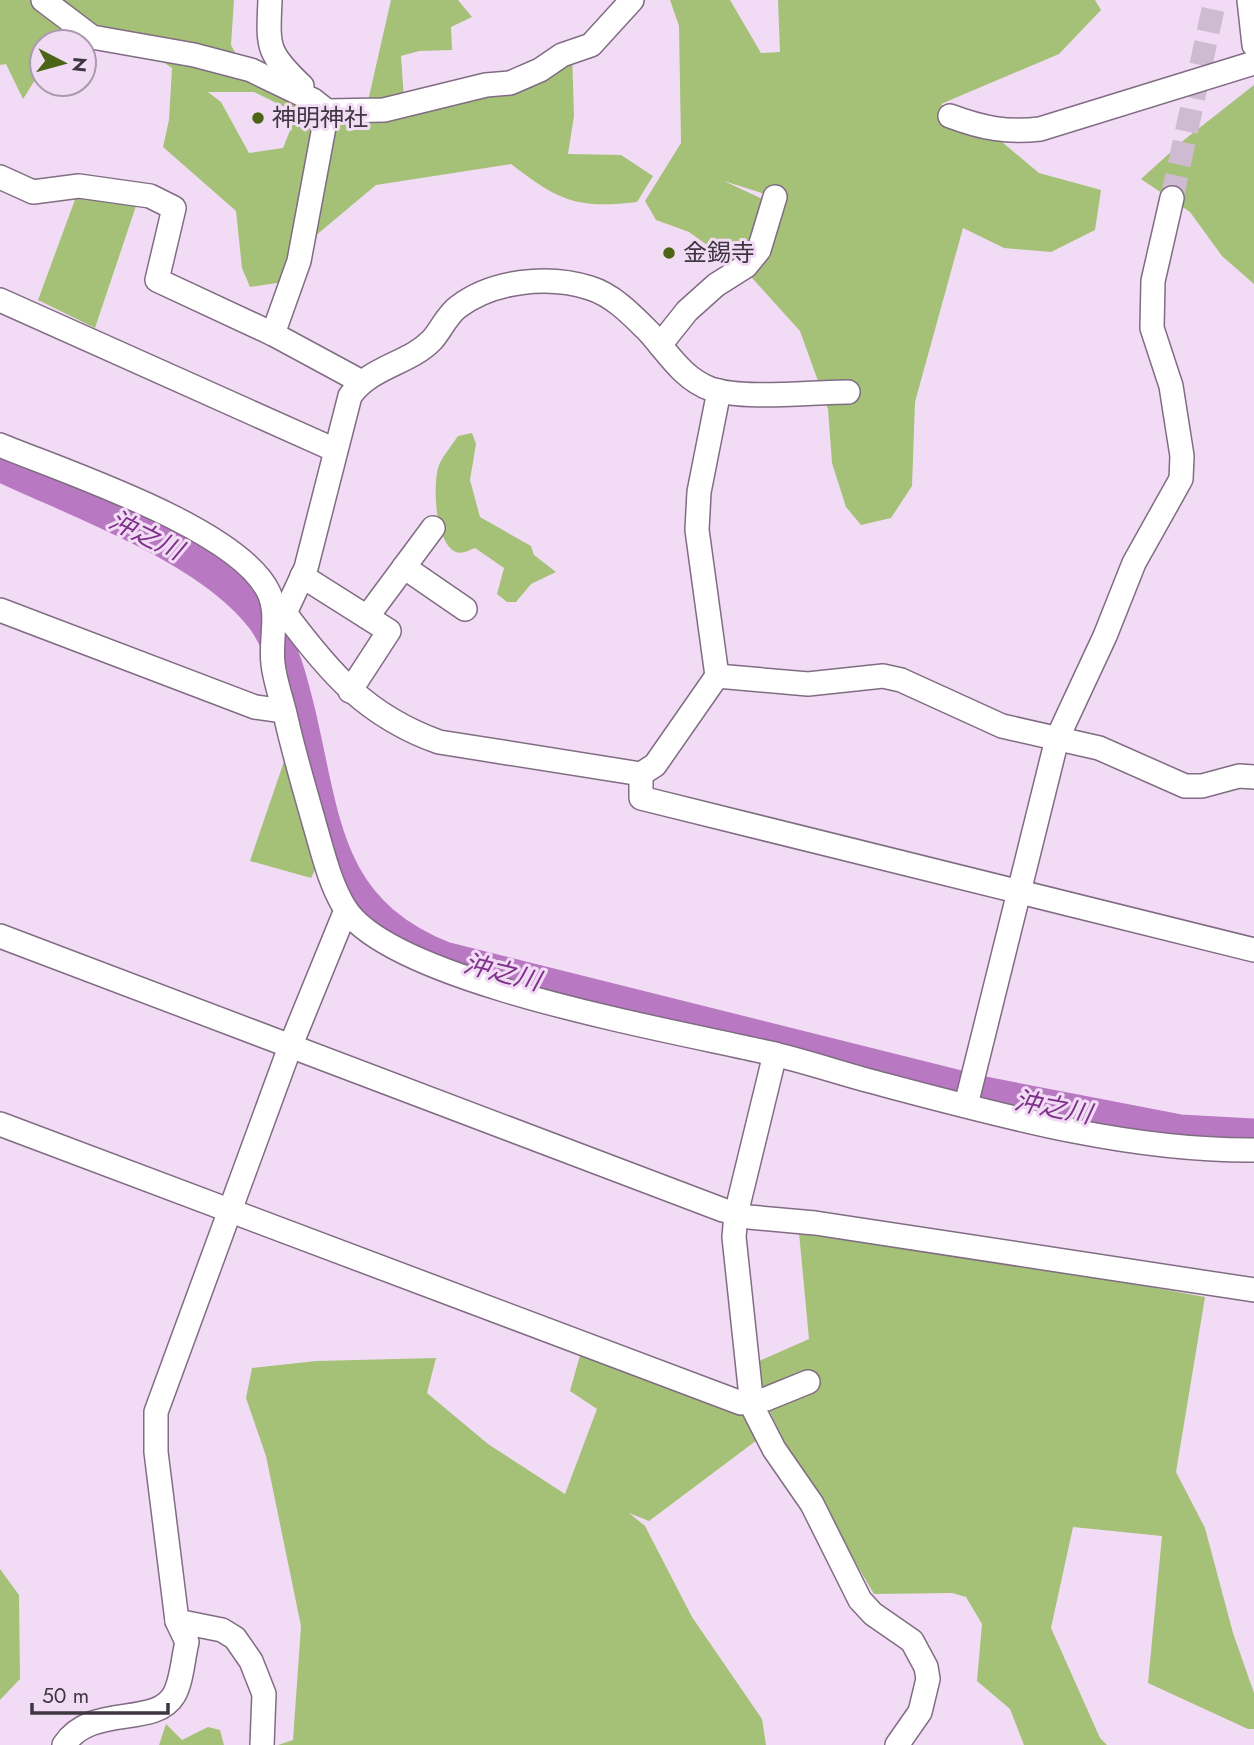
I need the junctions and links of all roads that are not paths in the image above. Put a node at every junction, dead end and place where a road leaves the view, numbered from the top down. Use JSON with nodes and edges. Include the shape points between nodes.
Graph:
{"nodes":[{"id":1,"x":43,"y":0,"type":"edge"},
{"id":2,"x":270,"y":0,"type":"edge"},
{"id":3,"x":632,"y":0,"type":"edge"},
{"id":4,"x":1249,"y":0,"type":"edge"},
{"id":5,"x":1254,"y":45,"type":"edge"},
{"id":6,"x":1254,"y":62,"type":"edge"},
{"id":7,"x":320,"y":106,"type":"junction"},
{"id":8,"x":950,"y":116,"type":"dead end"},
{"id":9,"x":0,"y":177,"type":"edge"},
{"id":10,"x":775,"y":197,"type":"dead end"},
{"id":11,"x":1172,"y":198,"type":"tunnel mouth"},
{"id":12,"x":0,"y":300,"type":"edge"},
{"id":13,"x":274,"y":334,"type":"junction"},
{"id":14,"x":660,"y":345,"type":"junction"},
{"id":15,"x":360,"y":382,"type":"junction"},
{"id":16,"x":719,"y":391,"type":"junction"},
{"id":17,"x":848,"y":392,"type":"dead end"},
{"id":18,"x":0,"y":445,"type":"edge"},
{"id":19,"x":335,"y":450,"type":"junction"},
{"id":20,"x":433,"y":528,"type":"dead end"},
{"id":21,"x":404,"y":567,"type":"junction"},
{"id":22,"x":302,"y":576,"type":"junction"},
{"id":23,"x":466,"y":609,"type":"dead end"},
{"id":24,"x":0,"y":610,"type":"edge"},
{"id":25,"x":279,"y":612,"type":"junction"},
{"id":26,"x":367,"y":617,"type":"junction"},
{"id":27,"x":717,"y":676,"type":"junction"},
{"id":28,"x":350,"y":691,"type":"junction"},
{"id":29,"x":284,"y":711,"type":"junction"},
{"id":30,"x":1057,"y":739,"type":"junction"},
{"id":31,"x":642,"y":774,"type":"junction"},
{"id":32,"x":1254,"y":777,"type":"edge"},
{"id":33,"x":1019,"y":891,"type":"junction"},
{"id":34,"x":346,"y":910,"type":"junction"},
{"id":35,"x":0,"y":936,"type":"edge"},
{"id":36,"x":1254,"y":950,"type":"edge"},
{"id":37,"x":290,"y":1047,"type":"junction"},
{"id":38,"x":775,"y":1054,"type":"junction"},
{"id":39,"x":966,"y":1105,"type":"junction"},
{"id":40,"x":0,"y":1124,"type":"edge"},
{"id":41,"x":1254,"y":1150,"type":"edge"},
{"id":42,"x":230,"y":1212,"type":"junction"},
{"id":43,"x":736,"y":1214,"type":"junction"},
{"id":44,"x":1254,"y":1290,"type":"edge"},
{"id":45,"x":808,"y":1382,"type":"dead end"},
{"id":46,"x":752,"y":1402,"type":"junction"},
{"id":47,"x":177,"y":1621,"type":"junction"},
{"id":48,"x":64,"y":1745,"type":"edge"},
{"id":49,"x":262,"y":1745,"type":"edge"},
{"id":50,"x":897,"y":1745,"type":"edge"}],
"edges":[{"from":1,"to":7,"type":"street","via":[[92,37],[251,70]]},
{"from":2,"to":7,"type":"street","via":[[269,47],[279,65]]},
{"from":3,"to":7,"type":"street","via":[[591,45],[510,83],[384,110]]},
{"from":4,"to":5,"type":"street"},
{"from":6,"to":8,"type":"street","via":[[1040,129],[983,129]]},
{"from":7,"to":13,"type":"street","via":[[299,261]]},
{"from":9,"to":13,"type":"street","via":[[33,191],[79,186],[150,196],[174,208],[158,280]]},
{"from":10,"to":14,"type":"street","via":[[759,250],[746,266],[687,311]]},
{"from":11,"to":30,"type":"street","via":[[1153,281],[1152,328],[1171,386],[1181,479],[1134,562]]},
{"from":12,"to":19,"type":"street"},
{"from":13,"to":15,"type":"street"},
{"from":14,"to":15,"type":"street","via":[[620,304],[592,288],[557,281],[528,282],[497,288],[457,307],[431,342]]},
{"from":14,"to":16,"type":"street","via":[[682,371]]},
{"from":15,"to":19,"type":"street","via":[[350,396]]},
{"from":16,"to":17,"type":"street"},
{"from":16,"to":27,"type":"street","via":[[699,492],[697,530]]},
{"from":18,"to":25,"type":"street","via":[[200,529],[248,566]]},
{"from":19,"to":22,"type":"street"},
{"from":20,"to":21,"type":"street"},
{"from":21,"to":23,"type":"street"},
{"from":21,"to":26,"type":"street"},
{"from":22,"to":25,"type":"street"},
{"from":22,"to":26,"type":"street"},
{"from":24,"to":29,"type":"street","via":[[255,707]]},
{"from":25,"to":28,"type":"street"},
{"from":25,"to":29,"type":"street","via":[[273,663]]},
{"from":26,"to":28,"type":"street","via":[[388,631]]},
{"from":27,"to":30,"type":"street","via":[[808,684],[883,676],[1002,726]]},
{"from":27,"to":31,"type":"street","via":[[655,765]]},
{"from":28,"to":31,"type":"street","via":[[382,716],[439,742]]},
{"from":29,"to":34,"type":"street","via":[[327,866]]},
{"from":30,"to":32,"type":"street","via":[[1099,748],[1185,786]]},
{"from":30,"to":33,"type":"street"},
{"from":31,"to":33,"type":"street","via":[[641,798]]},
{"from":33,"to":36,"type":"street"},
{"from":33,"to":39,"type":"street"},
{"from":34,"to":37,"type":"street"},
{"from":34,"to":38,"type":"street","via":[[366,929],[443,971],[631,1023]]},
{"from":35,"to":37,"type":"street"},
{"from":37,"to":42,"type":"street"},
{"from":37,"to":43,"type":"street"},
{"from":38,"to":39,"type":"street"},
{"from":38,"to":43,"type":"street"},
{"from":39,"to":41,"type":"street","via":[[1138,1142]]},
{"from":40,"to":42,"type":"street"},
{"from":42,"to":46,"type":"street","via":[[741,1403]]},
{"from":42,"to":47,"type":"street","via":[[156,1412],[156,1452]]},
{"from":43,"to":44,"type":"street"},
{"from":43,"to":46,"type":"street","via":[[734,1237]]},
{"from":45,"to":46,"type":"street"},
{"from":46,"to":50,"type":"street","via":[[774,1450],[825,1527],[860,1600],[912,1641],[921,1655],[928,1679],[920,1712]]},
{"from":47,"to":48,"type":"street","via":[[187,1642],[174,1695],[162,1707],[87,1723]]},
{"from":47,"to":49,"type":"street","via":[[222,1630],[235,1638],[251,1661],[264,1694]]}]}
